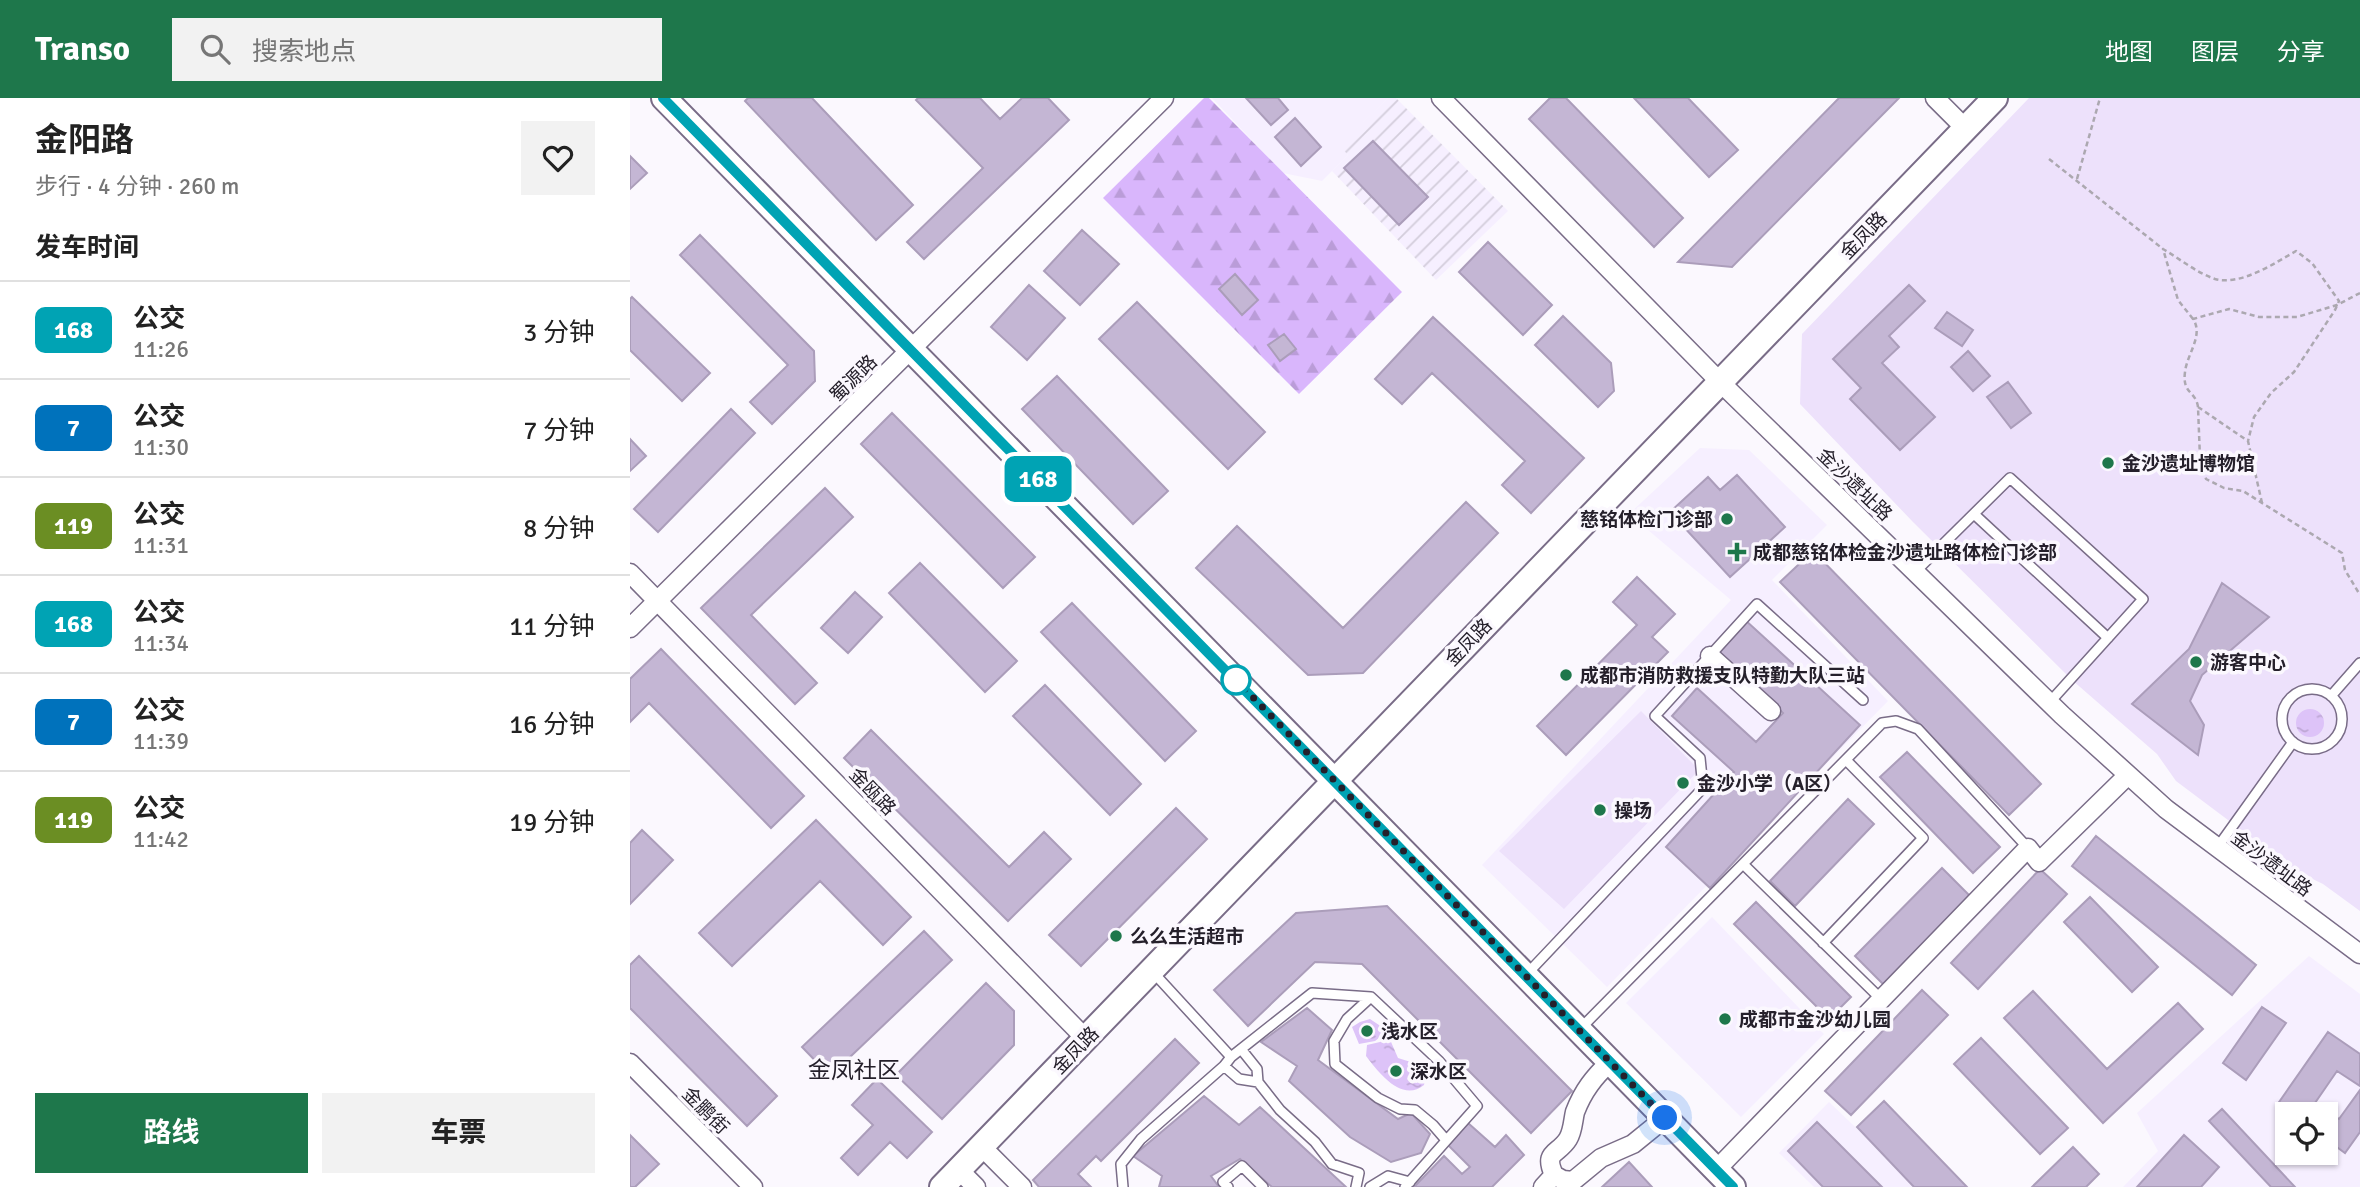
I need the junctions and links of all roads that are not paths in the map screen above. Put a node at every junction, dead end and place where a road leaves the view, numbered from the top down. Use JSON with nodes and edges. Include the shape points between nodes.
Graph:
{"nodes":[{"id":1,"x":663,"y":98,"type":"edge"},
{"id":2,"x":1164,"y":98,"type":"edge"},
{"id":3,"x":1441,"y":98,"type":"edge"},
{"id":4,"x":1935,"y":98,"type":"edge"},
{"id":5,"x":1995,"y":98,"type":"edge"},
{"id":6,"x":1966,"y":129,"type":"junction"},
{"id":7,"x":910,"y":350,"type":"junction"},
{"id":8,"x":1720,"y":382,"type":"junction"},
{"id":9,"x":1974,"y":514,"type":"junction"},
{"id":10,"x":1915,"y":572,"type":"junction"},
{"id":11,"x":630,"y":573,"type":"edge"},
{"id":12,"x":658,"y":601,"type":"junction"},
{"id":13,"x":630,"y":628,"type":"edge"},
{"id":14,"x":2108,"y":638,"type":"junction"},
{"id":15,"x":1710,"y":656,"type":"junction"},
{"id":16,"x":2360,"y":663,"type":"edge"},
{"id":17,"x":2331,"y":696,"type":"junction"},
{"id":18,"x":1863,"y":700,"type":"dead end"},
{"id":19,"x":2049,"y":703,"type":"junction"},
{"id":20,"x":1771,"y":711,"type":"dead end"},
{"id":21,"x":2292,"y":742,"type":"junction"},
{"id":22,"x":1846,"y":760,"type":"junction"},
{"id":23,"x":2128,"y":775,"type":"junction"},
{"id":24,"x":1334,"y":781,"type":"junction"},
{"id":25,"x":2028,"y":848,"type":"junction"},
{"id":26,"x":2217,"y":848,"type":"junction"},
{"id":27,"x":1743,"y":864,"type":"junction"},
{"id":28,"x":1823,"y":943,"type":"junction"},
{"id":29,"x":2360,"y":954,"type":"edge"},
{"id":30,"x":1152,"y":971,"type":"junction"},
{"id":31,"x":1525,"y":976,"type":"junction"},
{"id":32,"x":1371,"y":997,"type":"junction"},
{"id":33,"x":1881,"y":999,"type":"junction"},
{"id":34,"x":1579,"y":1030,"type":"junction"},
{"id":35,"x":1086,"y":1039,"type":"junction"},
{"id":36,"x":1241,"y":1049,"type":"junction"},
{"id":37,"x":1231,"y":1057,"type":"junction"},
{"id":38,"x":1610,"y":1062,"type":"junction"},
{"id":39,"x":630,"y":1063,"type":"edge"},
{"id":40,"x":1224,"y":1066,"type":"junction"},
{"id":41,"x":1258,"y":1082,"type":"junction"},
{"id":42,"x":1665,"y":1118,"type":"junction"},
{"id":43,"x":1446,"y":1140,"type":"junction"},
{"id":44,"x":981,"y":1146,"type":"junction"},
{"id":45,"x":1724,"y":1178,"type":"edge"},
{"id":46,"x":959,"y":1181,"type":"edge"},
{"id":47,"x":1554,"y":1183,"type":"edge"},
{"id":48,"x":1408,"y":1184,"type":"edge"},
{"id":49,"x":753,"y":1187,"type":"edge"},
{"id":50,"x":1022,"y":1187,"type":"edge"},
{"id":51,"x":1123,"y":1187,"type":"edge"},
{"id":52,"x":1227,"y":1187,"type":"edge"},
{"id":53,"x":1263,"y":1187,"type":"edge"},
{"id":54,"x":1356,"y":1187,"type":"edge"},
{"id":55,"x":1370,"y":1187,"type":"edge"}],
"edges":[{"from":1,"to":7,"type":"street"},
{"from":2,"to":7,"type":"street","name":"蜀源路"},
{"from":3,"to":8,"type":"street","name":"金沙遗址路"},
{"from":4,"to":6,"type":"street"},
{"from":5,"to":6,"type":"street","name":"金凤路"},
{"from":6,"to":8,"type":"street","name":"金凤路"},
{"from":7,"to":12,"type":"street","name":"蜀源路"},
{"from":7,"to":24,"type":"street"},
{"from":8,"to":10,"type":"street","name":"金沙遗址路"},
{"from":8,"to":24,"type":"street","name":"金凤路"},
{"from":9,"to":10,"type":"lane"},
{"from":9,"to":14,"type":"lane"},
{"from":9,"to":14,"type":"lane","via":[[2010,478],[2143,599]]},
{"from":10,"to":19,"type":"street","name":"金沙遗址路"},
{"from":11,"to":12,"type":"street","name":"金瓯路"},
{"from":12,"to":13,"type":"street","name":"蜀源路"},
{"from":12,"to":35,"type":"street","name":"金瓯路"},
{"from":14,"to":19,"type":"lane"},
{"from":15,"to":18,"type":"lane","via":[[1757,604]]},
{"from":15,"to":20,"type":"street"},
{"from":15,"to":31,"type":"lane","via":[[1655,716],[1700,758],[1703,788]]},
{"from":16,"to":17,"type":"lane"},
{"from":17,"to":21,"type":"lane","via":[[2342,721],[2335,738],[2319,748]]},
{"from":17,"to":21,"type":"lane","via":[[2311,688],[2285,704],[2282,724]]},
{"from":19,"to":23,"type":"street","name":"金沙遗址路"},
{"from":21,"to":26,"type":"lane"},
{"from":22,"to":25,"type":"lane","via":[[1882,723],[1896,721],[1918,729]]},
{"from":22,"to":27,"type":"lane"},
{"from":22,"to":28,"type":"lane","via":[[1923,838]]},
{"from":23,"to":25,"type":"street","via":[[2039,862]]},
{"from":23,"to":26,"type":"street","name":"金沙遗址路"},
{"from":24,"to":30,"type":"street","name":"金凤路"},
{"from":24,"to":31,"type":"street"},
{"from":25,"to":33,"type":"street"},
{"from":26,"to":29,"type":"street","name":"金沙遗址路"},
{"from":27,"to":28,"type":"lane"},
{"from":27,"to":34,"type":"lane"},
{"from":28,"to":33,"type":"lane"},
{"from":30,"to":35,"type":"street","name":"金凤路"},
{"from":30,"to":37,"type":"lane"},
{"from":31,"to":34,"type":"street"},
{"from":32,"to":36,"type":"lane","via":[[1312,993]]},
{"from":32,"to":43,"type":"lane","via":[[1477,1105]]},
{"from":32,"to":43,"type":"lane","via":[[1334,1041],[1335,1063],[1378,1098],[1400,1109],[1415,1110]]},
{"from":33,"to":45,"type":"street"},
{"from":34,"to":38,"type":"street"},
{"from":35,"to":44,"type":"street","name":"金凤路"},
{"from":36,"to":37,"type":"lane"},
{"from":36,"to":41,"type":"lane","via":[[1257,1069]]},
{"from":37,"to":40,"type":"lane"},
{"from":38,"to":42,"type":"street"},
{"from":38,"to":47,"type":"street","via":[[1586,1088],[1568,1138],[1551,1156]]},
{"from":39,"to":49,"type":"street","name":"金鹏街"},
{"from":40,"to":41,"type":"lane","via":[[1239,1079]]},
{"from":40,"to":51,"type":"lane","via":[[1141,1139],[1121,1164]]},
{"from":41,"to":54,"type":"lane","via":[[1332,1164],[1359,1173]]},
{"from":42,"to":45,"type":"street"},
{"from":42,"to":47,"type":"street","via":[[1573,1181]]},
{"from":43,"to":48,"type":"lane"},
{"from":44,"to":46,"type":"street","name":"金凤路"},
{"from":44,"to":50,"type":"street"},
{"from":48,"to":55,"type":"lane","via":[[1388,1176]]},
{"from":52,"to":53,"type":"lane","via":[[1223,1182],[1242,1166]]}]}
